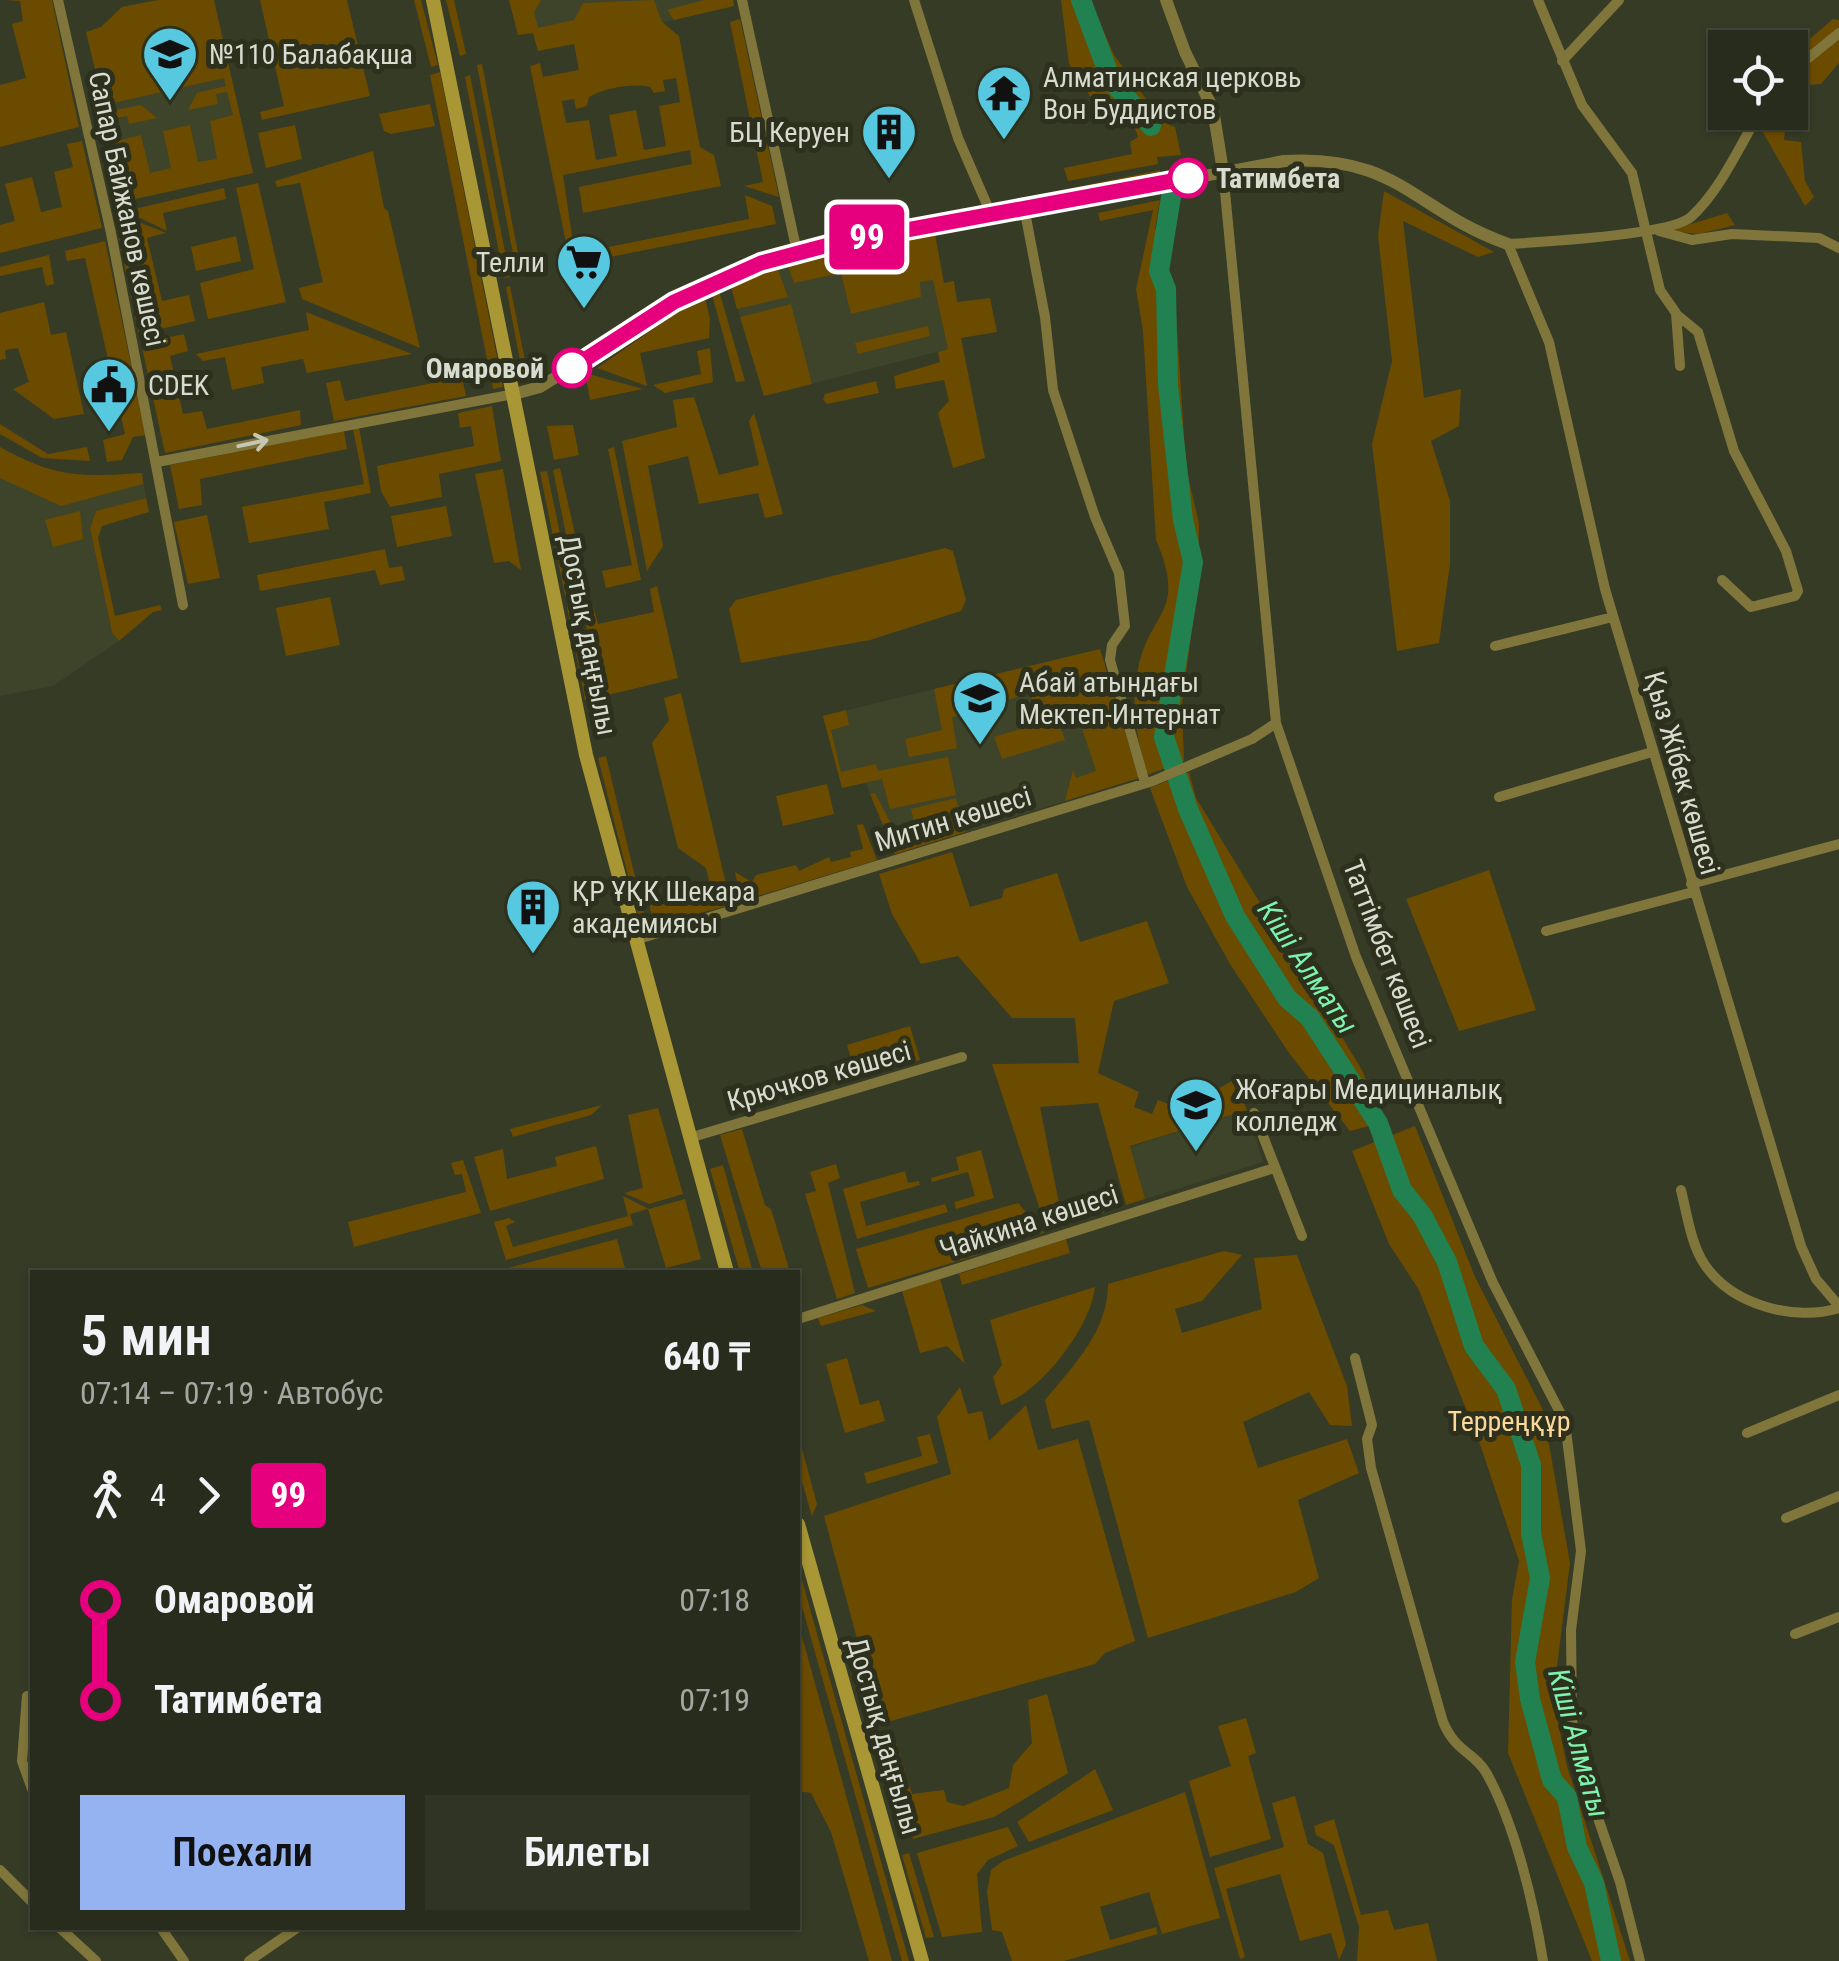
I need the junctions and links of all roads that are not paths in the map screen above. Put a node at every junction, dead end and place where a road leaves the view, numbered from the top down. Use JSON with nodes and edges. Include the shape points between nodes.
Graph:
{"nodes":[{"id":1,"x":58,"y":0,"type":"edge"},
{"id":2,"x":433,"y":0,"type":"edge"},
{"id":3,"x":742,"y":0,"type":"edge"},
{"id":4,"x":914,"y":0,"type":"edge"},
{"id":5,"x":1166,"y":0,"type":"edge"},
{"id":6,"x":1538,"y":0,"type":"edge"},
{"id":7,"x":1619,"y":0,"type":"edge"},
{"id":8,"x":1839,"y":33,"type":"edge"},
{"id":9,"x":1808,"y":58,"type":"edge"},
{"id":10,"x":1562,"y":61,"type":"junction"},
{"id":11,"x":1748,"y":130,"type":"edge"},
{"id":12,"x":1223,"y":171,"type":"junction"},
{"id":13,"x":1024,"y":208,"type":"junction"},
{"id":14,"x":991,"y":214,"type":"junction"},
{"id":15,"x":1658,"y":230,"type":"junction"},
{"id":16,"x":1644,"y":231,"type":"junction"},
{"id":17,"x":1508,"y":244,"type":"junction"},
{"id":18,"x":1839,"y":248,"type":"edge"},
{"id":19,"x":797,"y":252,"type":"junction"},
{"id":20,"x":1676,"y":313,"type":"junction"},
{"id":21,"x":1680,"y":366,"type":"dead end"},
{"id":22,"x":514,"y":394,"type":"junction"},
{"id":23,"x":157,"y":462,"type":"junction"},
{"id":24,"x":1722,"y":580,"type":"dead end"},
{"id":25,"x":183,"y":604,"type":"dead end"},
{"id":26,"x":1613,"y":617,"type":"junction"},
{"id":27,"x":1495,"y":646,"type":"dead end"},
{"id":28,"x":1276,"y":723,"type":"junction"},
{"id":29,"x":1652,"y":752,"type":"junction"},
{"id":30,"x":1145,"y":783,"type":"junction"},
{"id":31,"x":1499,"y":797,"type":"dead end"},
{"id":32,"x":1839,"y":844,"type":"edge"},
{"id":33,"x":1692,"y":888,"type":"junction"},
{"id":34,"x":1546,"y":931,"type":"dead end"},
{"id":35,"x":635,"y":940,"type":"junction"},
{"id":36,"x":962,"y":1057,"type":"dead end"},
{"id":37,"x":1254,"y":1114,"type":"dead end"},
{"id":38,"x":690,"y":1138,"type":"junction"},
{"id":39,"x":1274,"y":1168,"type":"junction"},
{"id":40,"x":1681,"y":1190,"type":"dead end"},
{"id":41,"x":1302,"y":1236,"type":"dead end"},
{"id":42,"x":726,"y":1270,"type":"edge"},
{"id":43,"x":1839,"y":1307,"type":"edge"},
{"id":44,"x":800,"y":1318,"type":"edge"},
{"id":45,"x":1354,"y":1358,"type":"dead end"},
{"id":46,"x":1839,"y":1395,"type":"edge"},
{"id":47,"x":1746,"y":1433,"type":"dead end"},
{"id":48,"x":1839,"y":1496,"type":"edge"},
{"id":49,"x":1786,"y":1518,"type":"dead end"},
{"id":50,"x":800,"y":1531,"type":"edge"},
{"id":51,"x":1839,"y":1617,"type":"edge"},
{"id":52,"x":1795,"y":1634,"type":"dead end"},
{"id":53,"x":28,"y":1696,"type":"dead end"},
{"id":54,"x":30,"y":1783,"type":"edge"},
{"id":55,"x":0,"y":1870,"type":"edge"},
{"id":56,"x":30,"y":1900,"type":"edge"},
{"id":57,"x":62,"y":1930,"type":"edge"},
{"id":58,"x":162,"y":1930,"type":"edge"},
{"id":59,"x":295,"y":1930,"type":"edge"},
{"id":60,"x":96,"y":1961,"type":"edge"},
{"id":61,"x":184,"y":1961,"type":"edge"},
{"id":62,"x":249,"y":1961,"type":"edge"},
{"id":63,"x":922,"y":1961,"type":"edge"},
{"id":64,"x":1543,"y":1961,"type":"edge"},
{"id":65,"x":1640,"y":1961,"type":"edge"}],
"edges":[{"from":1,"to":23,"type":"street","name":"Сапар Байжанов көшесі"},
{"from":2,"to":22,"type":"main road","name":"Достық даңғылы"},
{"from":3,"to":19,"type":"street"},
{"from":4,"to":14,"type":"street","via":[[958,138]]},
{"from":5,"to":12,"type":"street","name":"Таттімбет көшесі","via":[[1214,109]]},
{"from":6,"to":10,"type":"street"},
{"from":7,"to":10,"type":"street"},
{"from":8,"to":9,"type":"street"},
{"from":10,"to":16,"type":"street","via":[[1594,125],[1632,174]]},
{"from":11,"to":15,"type":"street","via":[[1694,215]]},
{"from":12,"to":13,"type":"street"},
{"from":12,"to":17,"type":"street","via":[[1314,159],[1356,164]]},
{"from":12,"to":28,"type":"street","name":"Таттімбет көшесі"},
{"from":13,"to":14,"type":"street"},
{"from":13,"to":30,"type":"street","via":[[1053,390],[1123,590],[1126,626],[1112,644],[1110,660]]},
{"from":14,"to":19,"type":"street"},
{"from":15,"to":16,"type":"street"},
{"from":15,"to":18,"type":"street","via":[[1692,240],[1732,234],[1818,238]]},
{"from":16,"to":17,"type":"street"},
{"from":16,"to":20,"type":"street","via":[[1660,290]]},
{"from":17,"to":26,"type":"street","name":"Қыз Жібек көшесі","via":[[1549,342]]},
{"from":19,"to":22,"type":"street","via":[[706,284],[540,387]]},
{"from":20,"to":21,"type":"street"},
{"from":20,"to":24,"type":"street","via":[[1698,332],[1734,451],[1786,551],[1798,590],[1752,607]]},
{"from":23,"to":22,"type":"street","one_way":true},
{"from":22,"to":35,"type":"main road","name":"Достық даңғылы","via":[[576,708]]},
{"from":23,"to":25,"type":"street","name":"Сапар Байжанов көшесі"},
{"from":26,"to":27,"type":"street"},
{"from":26,"to":29,"type":"street","name":"Қыз Жібек көшесі"},
{"from":28,"to":30,"type":"street","name":"Митин көшесі"},
{"from":28,"to":65,"type":"street","name":"Таттімбет көшесі","via":[[1356,957],[1493,1283],[1566,1422],[1581,1551],[1571,1630],[1572,1720],[1578,1760]]},
{"from":29,"to":31,"type":"street"},
{"from":29,"to":33,"type":"street","name":"Қыз Жібек көшесі"},
{"from":30,"to":35,"type":"street","name":"Митин көшесі"},
{"from":32,"to":33,"type":"street"},
{"from":33,"to":34,"type":"street"},
{"from":33,"to":43,"type":"street","name":"Қыз Жібек көшесі","via":[[1802,1246],[1816,1279]]},
{"from":35,"to":38,"type":"main road","name":"Достық даңғылы"},
{"from":36,"to":38,"type":"street","name":"Крючков көшесі"},
{"from":37,"to":39,"type":"street"},
{"from":38,"to":42,"type":"main road","name":"Достық даңғылы"},
{"from":39,"to":41,"type":"street"},
{"from":39,"to":44,"type":"street","name":"Чайкина көшесі"},
{"from":40,"to":43,"type":"street","via":[[1698,1250],[1721,1282],[1801,1316]]},
{"from":45,"to":64,"type":"street","via":[[1372,1425],[1371,1468],[1443,1722],[1452,1743],[1486,1772],[1532,1904]]},
{"from":46,"to":47,"type":"street"},
{"from":48,"to":49,"type":"street"},
{"from":50,"to":63,"type":"main road","name":"Достық даңғылы"},
{"from":51,"to":52,"type":"street"},
{"from":53,"to":54,"type":"street","via":[[22,1761]]},
{"from":55,"to":56,"type":"street"},
{"from":57,"to":60,"type":"street"},
{"from":58,"to":61,"type":"street"},
{"from":59,"to":62,"type":"street"}]}
